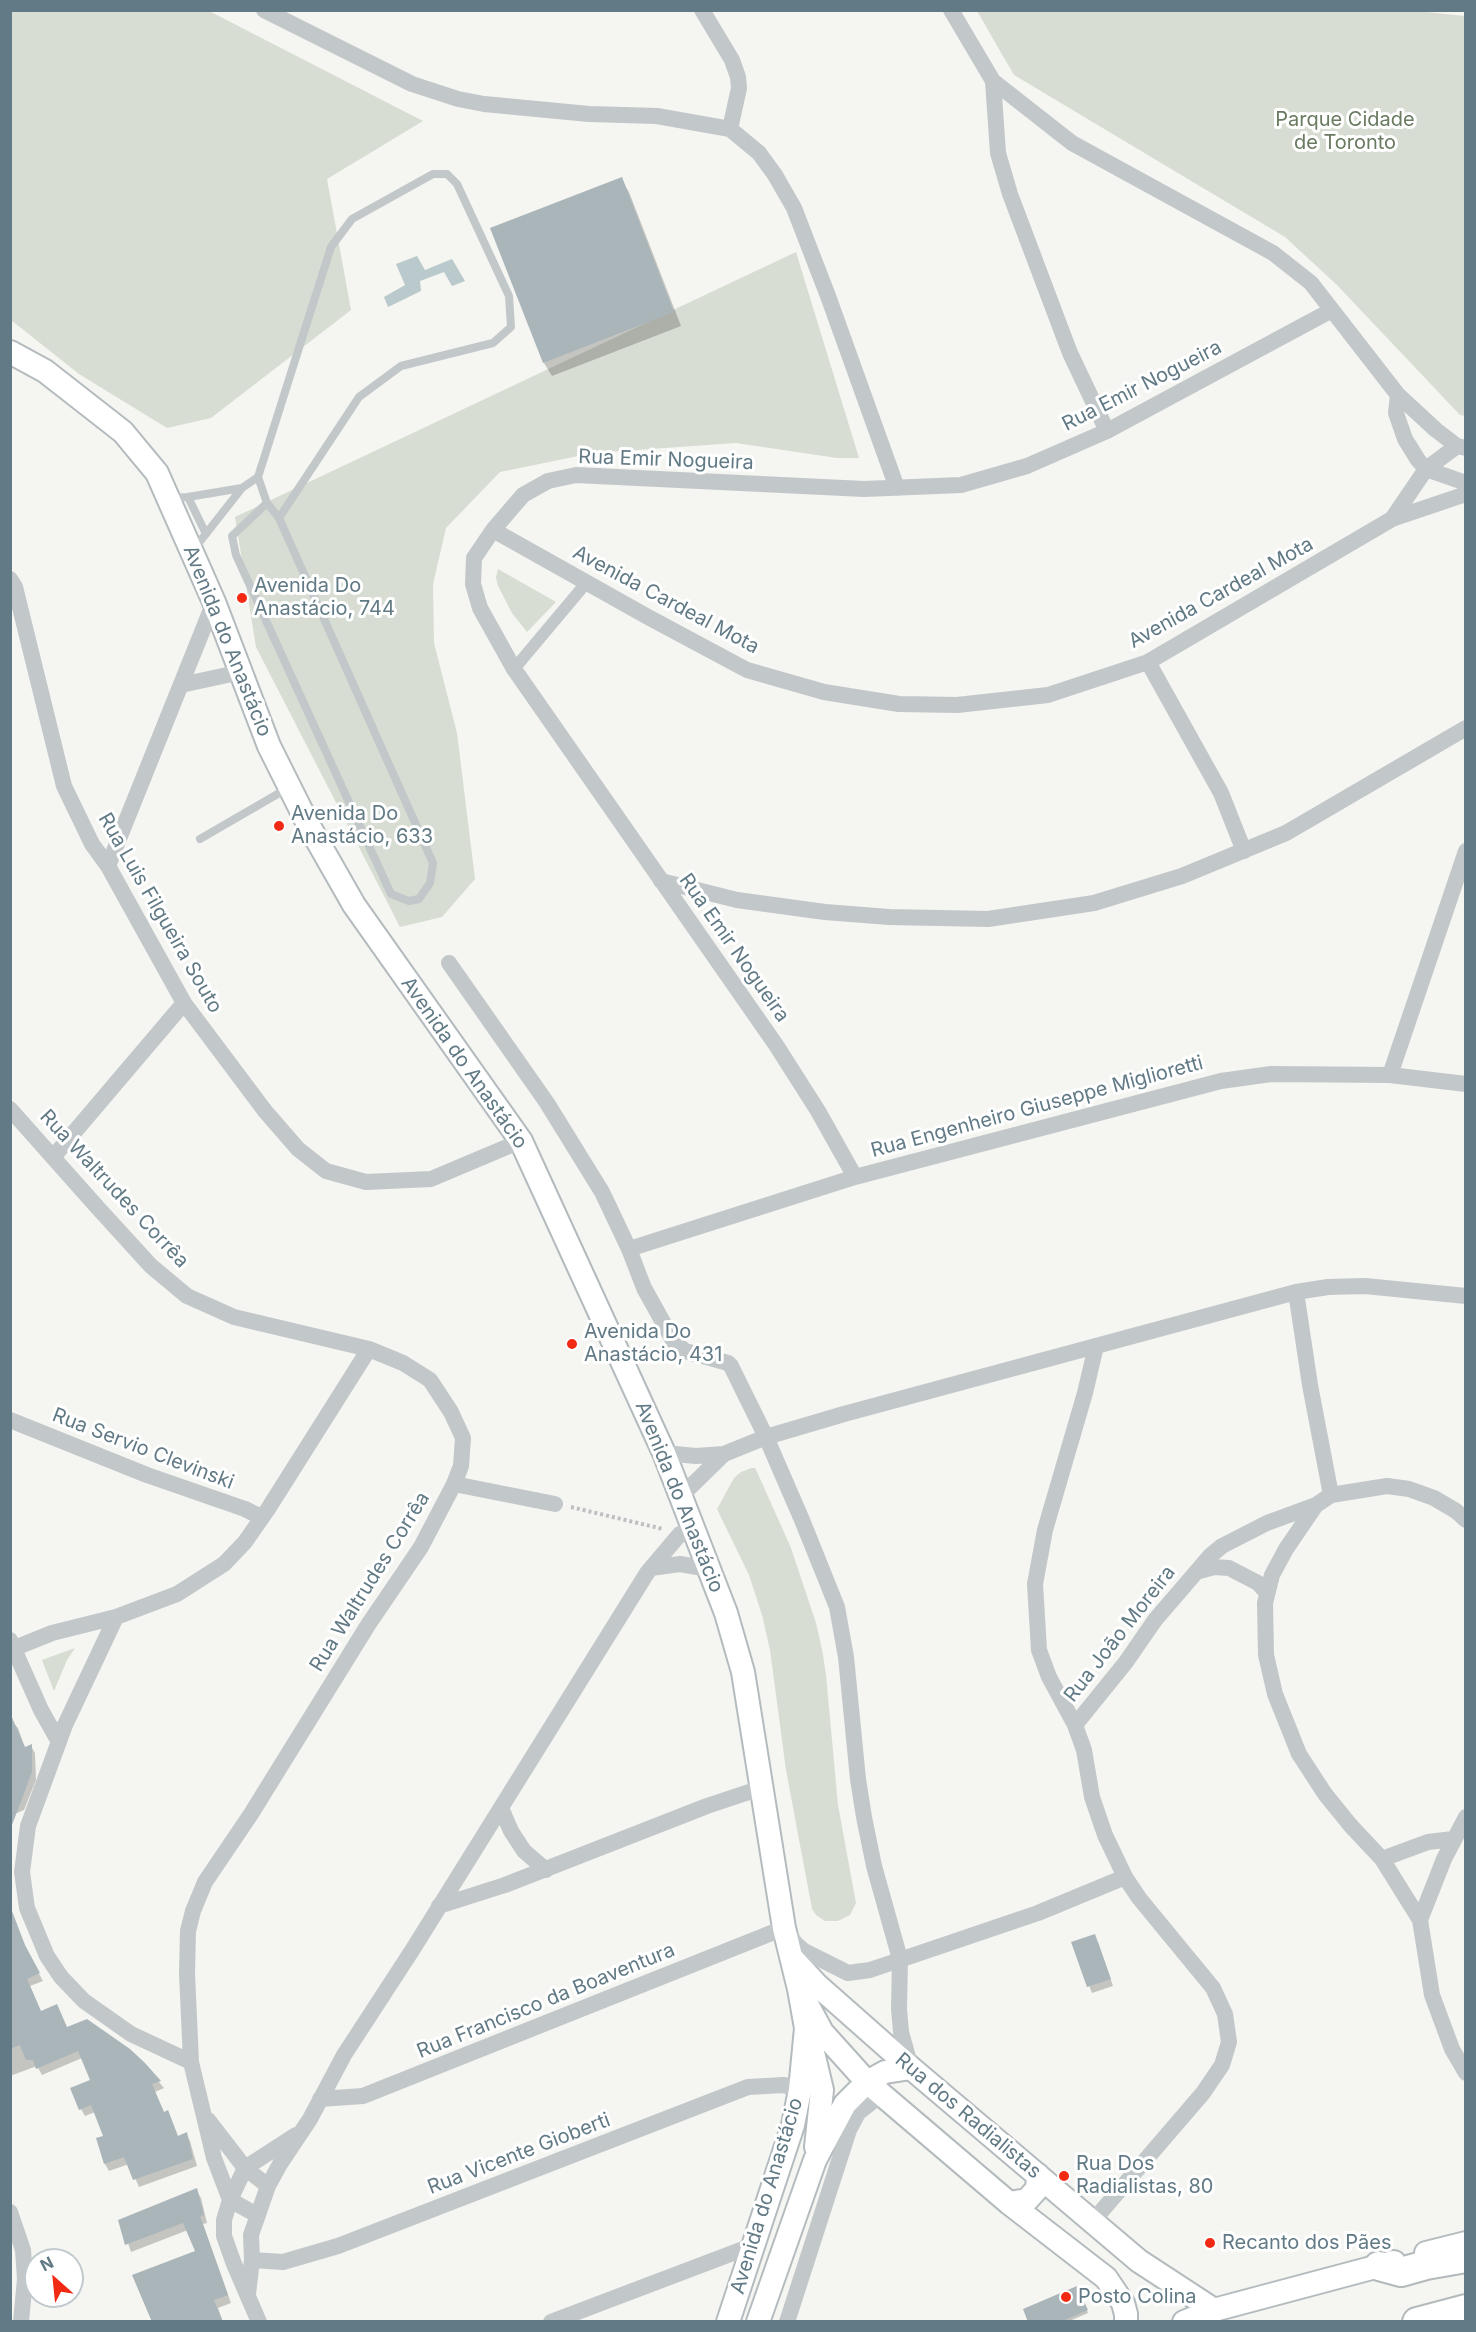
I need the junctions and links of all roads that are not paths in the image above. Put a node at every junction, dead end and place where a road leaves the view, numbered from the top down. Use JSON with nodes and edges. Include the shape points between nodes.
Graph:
{"nodes":[{"id":1,"x":264,"y":10,"type":"edge"},
{"id":2,"x":702,"y":10,"type":"edge"},
{"id":3,"x":951,"y":10,"type":"edge"},
{"id":4,"x":993,"y":81,"type":"junction"},
{"id":5,"x":730,"y":129,"type":"junction"},
{"id":6,"x":1332,"y":310,"type":"junction"},
{"id":7,"x":10,"y":352,"type":"edge"},
{"id":8,"x":1398,"y":395,"type":"junction"},
{"id":9,"x":1107,"y":431,"type":"junction"},
{"id":10,"x":1461,"y":447,"type":"edge"},
{"id":11,"x":1426,"y":469,"type":"junction"},
{"id":12,"x":258,"y":477,"type":"junction"},
{"id":13,"x":1466,"y":483,"type":"edge"},
{"id":14,"x":242,"y":488,"type":"junction"},
{"id":15,"x":897,"y":488,"type":"junction"},
{"id":16,"x":1466,"y":494,"type":"edge"},
{"id":17,"x":178,"y":497,"type":"junction"},
{"id":18,"x":267,"y":503,"type":"junction"},
{"id":19,"x":279,"y":518,"type":"junction"},
{"id":20,"x":1392,"y":519,"type":"junction"},
{"id":21,"x":493,"y":530,"type":"junction"},
{"id":22,"x":206,"y":534,"type":"junction"},
{"id":23,"x":192,"y":552,"type":"junction"},
{"id":24,"x":10,"y":579,"type":"edge"},
{"id":25,"x":587,"y":582,"type":"junction"},
{"id":26,"x":214,"y":602,"type":"junction"},
{"id":27,"x":1148,"y":662,"type":"junction"},
{"id":28,"x":514,"y":669,"type":"junction"},
{"id":29,"x":241,"y":672,"type":"junction"},
{"id":30,"x":181,"y":685,"type":"junction"},
{"id":31,"x":1466,"y":728,"type":"edge"},
{"id":32,"x":289,"y":787,"type":"junction"},
{"id":33,"x":200,"y":839,"type":"dead end"},
{"id":34,"x":1244,"y":850,"type":"junction"},
{"id":35,"x":1466,"y":851,"type":"edge"},
{"id":36,"x":108,"y":866,"type":"junction"},
{"id":37,"x":661,"y":881,"type":"junction"},
{"id":38,"x":449,"y":963,"type":"dead end"},
{"id":39,"x":184,"y":1003,"type":"junction"},
{"id":40,"x":1390,"y":1075,"type":"junction"},
{"id":41,"x":1466,"y":1084,"type":"edge"},
{"id":42,"x":10,"y":1109,"type":"edge"},
{"id":43,"x":521,"y":1141,"type":"junction"},
{"id":44,"x":54,"y":1156,"type":"junction"},
{"id":45,"x":855,"y":1177,"type":"junction"},
{"id":46,"x":629,"y":1249,"type":"junction"},
{"id":47,"x":1296,"y":1292,"type":"junction"},
{"id":48,"x":1466,"y":1296,"type":"edge"},
{"id":49,"x":1096,"y":1346,"type":"junction"},
{"id":50,"x":369,"y":1349,"type":"junction"},
{"id":51,"x":10,"y":1420,"type":"edge"},
{"id":52,"x":766,"y":1437,"type":"junction"},
{"id":53,"x":664,"y":1454,"type":"junction"},
{"id":54,"x":724,"y":1454,"type":"junction"},
{"id":55,"x":454,"y":1485,"type":"junction"},
{"id":56,"x":1331,"y":1495,"type":"junction"},
{"id":57,"x":681,"y":1496,"type":"junction"},
{"id":58,"x":555,"y":1504,"type":"road end"},
{"id":59,"x":1316,"y":1505,"type":"junction"},
{"id":60,"x":261,"y":1517,"type":"junction"},
{"id":61,"x":1466,"y":1520,"type":"edge"},
{"id":62,"x":687,"y":1531,"type":"junction"},
{"id":63,"x":651,"y":1568,"type":"junction"},
{"id":64,"x":709,"y":1569,"type":"junction"},
{"id":65,"x":1195,"y":1572,"type":"junction"},
{"id":66,"x":1267,"y":1593,"type":"junction"},
{"id":67,"x":116,"y":1617,"type":"junction"},
{"id":68,"x":12,"y":1646,"type":"edge"},
{"id":69,"x":1075,"y":1725,"type":"junction"},
{"id":70,"x":59,"y":1742,"type":"junction"},
{"id":71,"x":761,"y":1788,"type":"junction"},
{"id":72,"x":501,"y":1808,"type":"junction"},
{"id":73,"x":1466,"y":1817,"type":"edge"},
{"id":74,"x":1453,"y":1839,"type":"junction"},
{"id":75,"x":1382,"y":1859,"type":"junction"},
{"id":76,"x":546,"y":1870,"type":"junction"},
{"id":77,"x":1125,"y":1877,"type":"junction"},
{"id":78,"x":439,"y":1906,"type":"junction"},
{"id":79,"x":1420,"y":1920,"type":"junction"},
{"id":80,"x":784,"y":1928,"type":"junction"},
{"id":81,"x":789,"y":1954,"type":"junction"},
{"id":82,"x":900,"y":1959,"type":"junction"},
{"id":83,"x":799,"y":1989,"type":"junction"},
{"id":84,"x":806,"y":2028,"type":"junction"},
{"id":85,"x":191,"y":2062,"type":"junction"},
{"id":86,"x":911,"y":2068,"type":"junction"},
{"id":87,"x":1466,"y":2073,"type":"edge"},
{"id":88,"x":874,"y":2088,"type":"junction"},
{"id":89,"x":800,"y":2090,"type":"junction"},
{"id":90,"x":320,"y":2099,"type":"junction"},
{"id":91,"x":204,"y":2114,"type":"junction"},
{"id":92,"x":302,"y":2132,"type":"junction"},
{"id":93,"x":815,"y":2160,"type":"junction"},
{"id":94,"x":245,"y":2168,"type":"junction"},
{"id":95,"x":1038,"y":2175,"type":"junction"},
{"id":96,"x":268,"y":2186,"type":"junction"},
{"id":97,"x":230,"y":2200,"type":"junction"},
{"id":98,"x":1010,"y":2203,"type":"junction"},
{"id":99,"x":10,"y":2212,"type":"edge"},
{"id":100,"x":257,"y":2214,"type":"junction"},
{"id":101,"x":1093,"y":2221,"type":"junction"},
{"id":102,"x":1466,"y":2243,"type":"edge"},
{"id":103,"x":754,"y":2245,"type":"junction"},
{"id":104,"x":1466,"y":2258,"type":"edge"},
{"id":105,"x":252,"y":2260,"type":"junction"},
{"id":106,"x":1379,"y":2266,"type":"junction"},
{"id":107,"x":248,"y":2294,"type":"junction"},
{"id":108,"x":1466,"y":2309,"type":"edge"},
{"id":109,"x":1214,"y":2310,"type":"junction"},
{"id":110,"x":21,"y":2322,"type":"edge"},
{"id":111,"x":259,"y":2322,"type":"edge"},
{"id":112,"x":551,"y":2322,"type":"edge"},
{"id":113,"x":728,"y":2322,"type":"edge"},
{"id":114,"x":758,"y":2322,"type":"edge"},
{"id":115,"x":787,"y":2322,"type":"edge"},
{"id":116,"x":1125,"y":2322,"type":"edge"},
{"id":117,"x":1184,"y":2322,"type":"edge"},
{"id":118,"x":1417,"y":2322,"type":"edge"}],
"edges":[{"from":1,"to":5,"type":"street","via":[[412,84],[458,99],[590,114],[657,116]]},
{"from":2,"to":5,"type":"street","via":[[738,77]]},
{"from":3,"to":4,"type":"street"},
{"from":4,"to":6,"type":"street","via":[[1072,143],[1273,253],[1311,283]]},
{"from":4,"to":9,"type":"street","via":[[998,153],[1010,194],[1070,353]]},
{"from":5,"to":15,"type":"street","via":[[759,153],[794,208]]},
{"from":6,"to":8,"type":"street"},
{"from":6,"to":9,"type":"street","name":"Rua Emir Nogueira"},
{"from":7,"to":17,"type":"main road","name":"Avenida do Anastácio","via":[[45,371],[123,432]]},
{"from":8,"to":10,"type":"street"},
{"from":8,"to":11,"type":"street","via":[[1396,413],[1405,439]]},
{"from":9,"to":15,"type":"street","name":"Rua Emir Nogueira","via":[[1027,466],[961,484]]},
{"from":10,"to":11,"type":"street","name":"Avenida Cardeal Mota"},
{"from":11,"to":13,"type":"street"},
{"from":11,"to":20,"type":"street","name":"Avenida Cardeal Mota"},
{"from":12,"to":14,"type":"lane"},
{"from":12,"to":18,"type":"lane"},
{"from":12,"to":19,"type":"lane","via":[[331,247],[352,219],[433,174],[447,174],[457,184],[509,296],[511,327],[493,343],[401,366],[359,397]]},
{"from":14,"to":17,"type":"lane"},
{"from":14,"to":22,"type":"lane"},
{"from":15,"to":21,"type":"street","name":"Rua Emir Nogueira","via":[[576,475],[548,481],[523,495]]},
{"from":16,"to":20,"type":"street","name":"Avenida Cardeal Mota"},
{"from":17,"to":22,"type":"lane"},
{"from":17,"to":23,"type":"main road","name":"Avenida do Anastácio"},
{"from":18,"to":19,"type":"lane"},
{"from":18,"to":19,"type":"lane","via":[[232,536],[236,555],[391,894],[409,901],[419,898],[430,883],[433,863]]},
{"from":20,"to":27,"type":"street","name":"Avenida Cardeal Mota"},
{"from":21,"to":25,"type":"street","name":"Avenida Cardeal Mota"},
{"from":21,"to":28,"type":"street","name":"Rua Emir Nogueira","via":[[474,558],[473,584],[480,608]]},
{"from":22,"to":23,"type":"lane"},
{"from":23,"to":26,"type":"main road","name":"Avenida do Anastácio"},
{"from":24,"to":36,"type":"street","name":"Rua Luis Filgueira Souto","via":[[64,786],[92,844]]},
{"from":25,"to":27,"type":"street","name":"Avenida Cardeal Mota","via":[[747,670],[824,692],[899,704],[957,705],[1048,695]]},
{"from":25,"to":28,"type":"street"},
{"from":26,"to":29,"type":"main road","name":"Avenida do Anastácio"},
{"from":26,"to":30,"type":"street"},
{"from":27,"to":34,"type":"street","via":[[1221,793]]},
{"from":28,"to":37,"type":"street","name":"Rua Emir Nogueira"},
{"from":29,"to":30,"type":"street"},
{"from":29,"to":32,"type":"main road","name":"Avenida do Anastácio"},
{"from":30,"to":36,"type":"street"},
{"from":31,"to":34,"type":"street","via":[[1286,833]]},
{"from":32,"to":33,"type":"lane"},
{"from":32,"to":43,"type":"main road","name":"Avenida do Anastácio","via":[[354,905]]},
{"from":34,"to":37,"type":"street","via":[[1182,876],[1113,898],[988,919],[825,912],[737,900]]},
{"from":35,"to":40,"type":"street"},
{"from":36,"to":39,"type":"street","name":"Rua Luis Filgueira Souto"},
{"from":37,"to":45,"type":"street","name":"Rua Emir Nogueira","via":[[776,1045]]},
{"from":38,"to":46,"type":"street","via":[[566,1133],[602,1192]]},
{"from":39,"to":43,"type":"street","name":"Rua Luis Filgueira Souto","via":[[265,1111],[298,1149],[326,1171],[366,1182],[431,1179]]},
{"from":39,"to":44,"type":"street"},
{"from":40,"to":41,"type":"street","name":"Rua Engenheiro Giuseppe Miglioretti"},
{"from":40,"to":45,"type":"street","name":"Rua Engenheiro Giuseppe Miglioretti","via":[[1271,1074],[1221,1081]]},
{"from":42,"to":44,"type":"street","name":"Rua Waltrudes Corrêa"},
{"from":43,"to":53,"type":"main road","name":"Avenida do Anastácio"},
{"from":44,"to":50,"type":"street","name":"Rua Waltrudes Corrêa","via":[[151,1266],[187,1296],[234,1317]]},
{"from":45,"to":46,"type":"street","name":"Rua Engenheiro Giuseppe Miglioretti"},
{"from":46,"to":52,"type":"street","via":[[644,1288],[674,1342],[685,1351],[731,1366]]},
{"from":47,"to":48,"type":"street","via":[[1365,1286]]},
{"from":47,"to":49,"type":"street"},
{"from":47,"to":56,"type":"street"},
{"from":49,"to":52,"type":"street"},
{"from":49,"to":69,"type":"street","via":[[1049,1512],[1035,1584],[1039,1650]]},
{"from":50,"to":55,"type":"street","name":"Rua Waltrudes Corrêa","via":[[430,1380],[451,1412],[463,1438],[461,1466]]},
{"from":50,"to":60,"type":"street"},
{"from":51,"to":60,"type":"street","name":"Rua Servio Clevinski"},
{"from":52,"to":54,"type":"street"},
{"from":52,"to":82,"type":"street","via":[[837,1607],[864,1817]]},
{"from":53,"to":54,"type":"street"},
{"from":53,"to":57,"type":"main road","name":"Avenida do Anastácio"},
{"from":54,"to":57,"type":"street"},
{"from":55,"to":58,"type":"street"},
{"from":55,"to":85,"type":"street","name":"Rua Waltrudes Corrêa","via":[[421,1547],[205,1882],[188,1931]]},
{"from":56,"to":59,"type":"street","name":"Rua João Moreira"},
{"from":56,"to":61,"type":"street","name":"Rua João Moreira","via":[[1387,1486],[1409,1489],[1434,1498]]},
{"from":57,"to":62,"type":"main road","name":"Avenida do Anastácio"},
{"from":59,"to":65,"type":"street","name":"Rua João Moreira","via":[[1267,1523],[1222,1546]]},
{"from":59,"to":66,"type":"street","via":[[1286,1549]]},
{"from":60,"to":67,"type":"street","via":[[224,1564],[177,1594]]},
{"from":62,"to":63,"type":"street"},
{"from":62,"to":64,"type":"main road","name":"Avenida do Anastácio"},
{"from":63,"to":64,"type":"street","via":[[680,1564]]},
{"from":63,"to":72,"type":"street"},
{"from":64,"to":71,"type":"main road","name":"Avenida do Anastácio","via":[[737,1644]]},
{"from":65,"to":66,"type":"street","via":[[1214,1567],[1229,1569],[1258,1583]]},
{"from":65,"to":69,"type":"street","name":"Rua João Moreira"},
{"from":66,"to":75,"type":"street","via":[[1266,1655],[1275,1694],[1299,1754],[1325,1794]]},
{"from":67,"to":68,"type":"street"},
{"from":67,"to":70,"type":"street"},
{"from":68,"to":70,"type":"street"},
{"from":69,"to":77,"type":"street","name":"Rua João Moreira","via":[[1105,1835]]},
{"from":70,"to":85,"type":"street","via":[[24,1847],[22,1872],[27,1908],[36,1934],[61,1977],[84,2001],[131,2034]]},
{"from":71,"to":76,"type":"street"},
{"from":71,"to":80,"type":"main road","name":"Avenida do Anastácio"},
{"from":72,"to":76,"type":"street","via":[[524,1851]]},
{"from":72,"to":78,"type":"street"},
{"from":73,"to":74,"type":"street"},
{"from":74,"to":75,"type":"street","via":[[1428,1842]]},
{"from":74,"to":79,"type":"street"},
{"from":75,"to":79,"type":"street"},
{"from":76,"to":78,"type":"street"},
{"from":77,"to":82,"type":"street","via":[[1038,1913]]},
{"from":77,"to":101,"type":"street","name":"Rua João Moreira","via":[[1213,1988],[1225,2014],[1229,2042],[1222,2065],[1203,2093]]},
{"from":78,"to":90,"type":"street"},
{"from":79,"to":87,"type":"street","via":[[1432,1995],[1452,2049]]},
{"from":80,"to":81,"type":"main road","name":"Avenida do Anastácio"},
{"from":80,"to":82,"type":"street","via":[[804,1951],[848,1973]]},
{"from":80,"to":90,"type":"street","name":"Rua Francisco da Boaventura","via":[[363,2096]]},
{"from":81,"to":83,"type":"main road","name":"Avenida do Anastácio"},
{"from":81,"to":86,"type":"main road","name":"Rua dos Radialistas","via":[[817,1985]]},
{"from":82,"to":86,"type":"street","via":[[901,2032]]},
{"from":83,"to":84,"type":"main road","name":"Avenida do Anastácio"},
{"from":83,"to":88,"type":"main road","name":"Rua dos Radialistas","via":[[822,2032]]},
{"from":84,"to":89,"type":"main road","name":"Avenida do Anastácio"},
{"from":84,"to":93,"type":"main road","via":[[822,2090]]},
{"from":85,"to":91,"type":"street","name":"Rua Waltrudes Corrêa"},
{"from":86,"to":88,"type":"main road","via":[[885,2072]]},
{"from":86,"to":95,"type":"main road","name":"Rua dos Radialistas"},
{"from":88,"to":93,"type":"main road","via":[[845,2104]]},
{"from":88,"to":98,"type":"main road","name":"Rua dos Radialistas"},
{"from":88,"to":115,"type":"street","via":[[849,2130]]},
{"from":89,"to":103,"type":"main road","name":"Avenida do Anastácio","via":[[785,2152]]},
{"from":89,"to":105,"type":"street","name":"Rua Vicente Gioberti","via":[[784,2085],[748,2087],[338,2246],[283,2262]]},
{"from":90,"to":92,"type":"street"},
{"from":91,"to":94,"type":"street","name":"Rua Waltrudes Corrêa"},
{"from":91,"to":97,"type":"street","name":"Rua Waltrudes Corrêa","via":[[214,2158]]},
{"from":92,"to":94,"type":"street"},
{"from":92,"to":96,"type":"street"},
{"from":93,"to":114,"type":"main road"},
{"from":94,"to":96,"type":"street","name":"Rua Waltrudes Corrêa"},
{"from":94,"to":97,"type":"street"},
{"from":95,"to":98,"type":"main road","via":[[1036,2189],[1027,2200]]},
{"from":95,"to":101,"type":"main road","name":"Rua dos Radialistas"},
{"from":96,"to":100,"type":"street"},
{"from":97,"to":100,"type":"street"},
{"from":97,"to":107,"type":"street","via":[[224,2220],[225,2236]]},
{"from":98,"to":116,"type":"main road","name":"Rua dos Radialistas","via":[[1106,2278],[1123,2303]]},
{"from":99,"to":110,"type":"street","via":[[23,2250]]},
{"from":100,"to":105,"type":"street"},
{"from":101,"to":109,"type":"main road","name":"Rua dos Radialistas","via":[[1139,2261]]},
{"from":102,"to":106,"type":"main road"},
{"from":103,"to":112,"type":"street"},
{"from":103,"to":113,"type":"main road","name":"Avenida do Anastácio"},
{"from":104,"to":106,"type":"highway","via":[[1401,2272]]},
{"from":105,"to":107,"type":"street"},
{"from":106,"to":109,"type":"main road"},
{"from":107,"to":111,"type":"street"},
{"from":108,"to":118,"type":"highway"},
{"from":109,"to":117,"type":"main road"}]}
